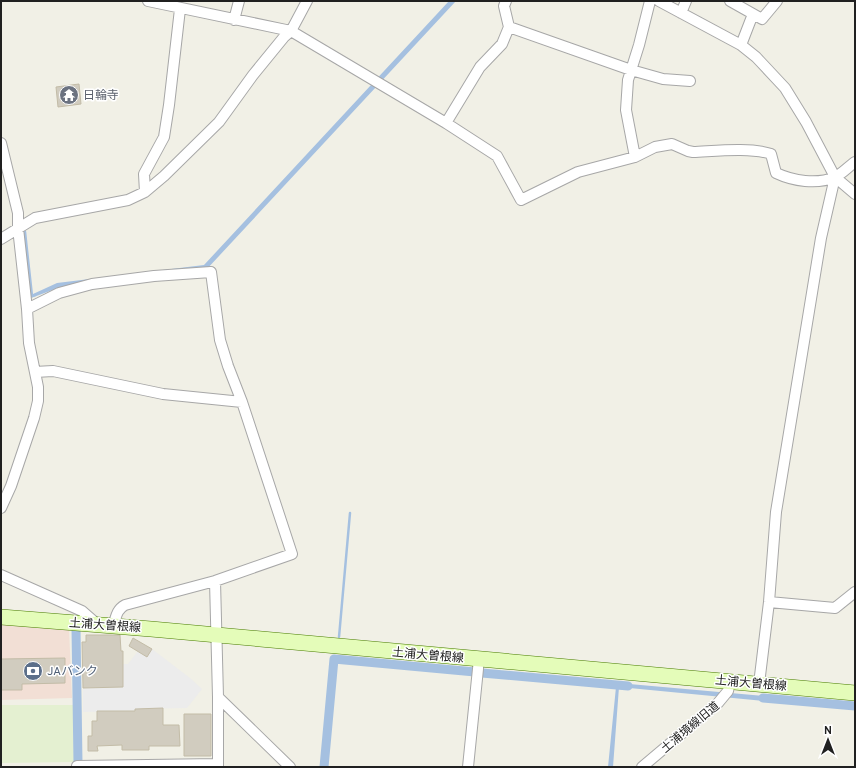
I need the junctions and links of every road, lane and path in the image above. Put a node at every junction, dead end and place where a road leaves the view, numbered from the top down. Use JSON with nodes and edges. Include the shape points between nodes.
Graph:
{"nodes":[{"id":1,"x":148,"y":1,"type":"edge"},
{"id":2,"x":238,"y":1,"type":"edge"},
{"id":3,"x":307,"y":1,"type":"edge"},
{"id":4,"x":506,"y":1,"type":"edge"},
{"id":5,"x":650,"y":1,"type":"edge"},
{"id":6,"x":660,"y":1,"type":"edge"},
{"id":7,"x":686,"y":1,"type":"edge"},
{"id":8,"x":730,"y":1,"type":"edge"},
{"id":9,"x":777,"y":1,"type":"edge"},
{"id":10,"x":180,"y":9,"type":"junction"},
{"id":11,"x":681,"y":13,"type":"junction"},
{"id":12,"x":753,"y":14,"type":"junction"},
{"id":13,"x":234,"y":20,"type":"junction"},
{"id":14,"x":509,"y":27,"type":"junction"},
{"id":15,"x":291,"y":31,"type":"junction"},
{"id":16,"x":741,"y":45,"type":"junction"},
{"id":17,"x":631,"y":70,"type":"junction"},
{"id":18,"x":690,"y":81,"type":"dead end"},
{"id":19,"x":446,"y":123,"type":"junction"},
{"id":20,"x":1,"y":143,"type":"edge"},
{"id":21,"x":635,"y":157,"type":"junction"},
{"id":22,"x":855,"y":162,"type":"edge"},
{"id":23,"x":835,"y":177,"type":"junction"},
{"id":24,"x":145,"y":192,"type":"junction"},
{"id":25,"x":855,"y":194,"type":"edge"},
{"id":26,"x":18,"y":228,"type":"junction"},
{"id":27,"x":1,"y":239,"type":"edge"},
{"id":28,"x":27,"y":309,"type":"junction"},
{"id":29,"x":35,"y":372,"type":"junction"},
{"id":30,"x":242,"y":402,"type":"junction"},
{"id":31,"x":1,"y":508,"type":"edge"},
{"id":32,"x":1,"y":576,"type":"edge"},
{"id":33,"x":215,"y":581,"type":"junction"},
{"id":34,"x":855,"y":592,"type":"edge"},
{"id":35,"x":769,"y":602,"type":"junction"},
{"id":36,"x":1,"y":617,"type":"edge"},
{"id":37,"x":98,"y":625,"type":"junction"},
{"id":38,"x":113,"y":626,"type":"junction"},
{"id":39,"x":217,"y":636,"type":"junction"},
{"id":40,"x":479,"y":659,"type":"junction"},
{"id":41,"x":730,"y":682,"type":"junction"},
{"id":42,"x":759,"y":684,"type":"junction"},
{"id":43,"x":855,"y":693,"type":"edge"},
{"id":44,"x":218,"y":697,"type":"junction"},
{"id":45,"x":77,"y":766,"type":"dead end"},
{"id":46,"x":218,"y":766,"type":"edge"},
{"id":47,"x":290,"y":767,"type":"edge"},
{"id":48,"x":468,"y":767,"type":"edge"},
{"id":49,"x":642,"y":767,"type":"edge"}],
"edges":[{"from":1,"to":10,"type":"street"},
{"from":2,"to":13,"type":"street"},
{"from":3,"to":15,"type":"street"},
{"from":4,"to":14,"type":"street","via":[[504,6]]},
{"from":5,"to":17,"type":"street"},
{"from":6,"to":11,"type":"street"},
{"from":7,"to":11,"type":"street"},
{"from":8,"to":12,"type":"street"},
{"from":9,"to":12,"type":"street","via":[[762,19]]},
{"from":10,"to":13,"type":"street"},
{"from":10,"to":24,"type":"street","via":[[164,137],[144,174]]},
{"from":11,"to":16,"type":"street"},
{"from":12,"to":16,"type":"street"},
{"from":13,"to":15,"type":"street"},
{"from":14,"to":17,"type":"street"},
{"from":14,"to":19,"type":"street","via":[[502,44],[480,67]]},
{"from":15,"to":19,"type":"street"},
{"from":15,"to":24,"type":"street","via":[[253,75],[219,122]]},
{"from":16,"to":23,"type":"street","via":[[785,88]]},
{"from":17,"to":18,"type":"street","via":[[663,79]]},
{"from":17,"to":21,"type":"street","via":[[626,110]]},
{"from":19,"to":21,"type":"street","via":[[496,156],[522,200],[578,172]]},
{"from":20,"to":26,"type":"street","via":[[18,213]]},
{"from":21,"to":23,"type":"street","via":[[655,147],[672,144],[694,152],[764,151],[771,154],[776,173],[786,178],[813,181]]},
{"from":22,"to":23,"type":"street"},
{"from":23,"to":25,"type":"street"},
{"from":23,"to":35,"type":"street","via":[[821,238],[776,512]]},
{"from":24,"to":26,"type":"street","via":[[128,200],[36,218]]},
{"from":26,"to":27,"type":"street"},
{"from":26,"to":28,"type":"street"},
{"from":28,"to":29,"type":"street","via":[[29,343]]},
{"from":28,"to":30,"type":"street","via":[[59,293],[81,286],[154,276],[211,272],[220,340]]},
{"from":29,"to":30,"type":"street","via":[[53,371],[163,394]]},
{"from":29,"to":31,"type":"street","via":[[38,401],[34,418]]},
{"from":30,"to":33,"type":"street","via":[[292,554]]},
{"from":32,"to":37,"type":"street","via":[[82,611]]},
{"from":33,"to":38,"type":"street","via":[[120,608]]},
{"from":33,"to":39,"type":"street"},
{"from":34,"to":35,"type":"street","via":[[835,608]]},
{"from":35,"to":42,"type":"street"},
{"from":36,"to":37,"type":"main road","name":"土浦大曽根線"},
{"from":37,"to":38,"type":"main road","name":"土浦大曽根線"},
{"from":38,"to":39,"type":"main road","name":"土浦大曽根線"},
{"from":39,"to":40,"type":"main road","name":"土浦大曽根線"},
{"from":39,"to":44,"type":"street"},
{"from":40,"to":41,"type":"main road","name":"土浦大曽根線"},
{"from":40,"to":48,"type":"street"},
{"from":41,"to":42,"type":"main road","name":"土浦大曽根線"},
{"from":41,"to":49,"type":"street","name":"土浦境線旧道","via":[[728,691],[718,703]]},
{"from":42,"to":43,"type":"main road","name":"土浦大曽根線"},
{"from":44,"to":46,"type":"street"},
{"from":44,"to":47,"type":"street"},
{"from":45,"to":46,"type":"street"}]}
